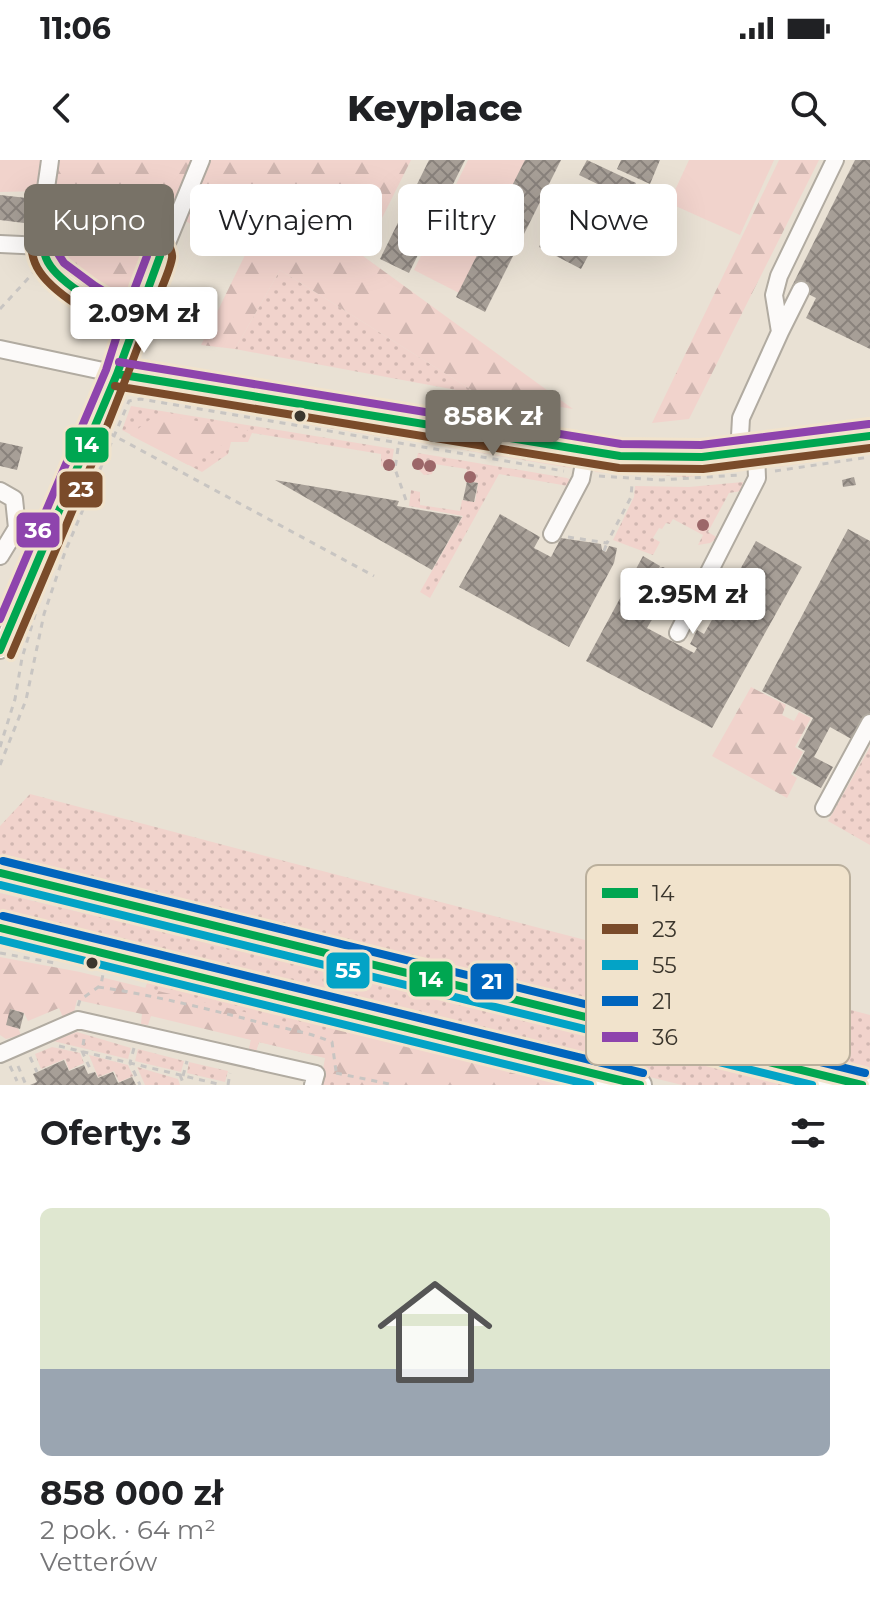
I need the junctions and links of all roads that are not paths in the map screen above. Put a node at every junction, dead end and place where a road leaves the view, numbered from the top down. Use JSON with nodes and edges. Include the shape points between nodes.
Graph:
{"nodes":[{"id":1,"x":50,"y":160,"type":"edge"},
{"id":2,"x":201,"y":160,"type":"edge"},
{"id":3,"x":835,"y":160,"type":"edge"},
{"id":4,"x":47,"y":184,"type":"edge"},
{"id":5,"x":174,"y":223,"type":"edge"},
{"id":6,"x":0,"y":244,"type":"edge"},
{"id":7,"x":24,"y":248,"type":"edge"},
{"id":8,"x":47,"y":256,"type":"edge"},
{"id":9,"x":160,"y":256,"type":"edge"},
{"id":10,"x":801,"y":290,"type":"dead end"},
{"id":11,"x":134,"y":323,"type":"junction"},
{"id":12,"x":780,"y":332,"type":"junction"},
{"id":13,"x":0,"y":349,"type":"edge"},
{"id":14,"x":117,"y":374,"type":"junction"},
{"id":15,"x":870,"y":436,"type":"edge"},
{"id":16,"x":586,"y":453,"type":"junction"},
{"id":17,"x":748,"y":453,"type":"junction"},
{"id":18,"x":0,"y":491,"type":"edge"},
{"id":19,"x":557,"y":535,"type":"road end"},
{"id":20,"x":0,"y":556,"type":"edge"},
{"id":21,"x":678,"y":633,"type":"dead end"},
{"id":22,"x":0,"y":650,"type":"edge"},
{"id":23,"x":870,"y":723,"type":"edge"},
{"id":24,"x":824,"y":808,"type":"dead end"},
{"id":25,"x":0,"y":873,"type":"edge"},
{"id":26,"x":0,"y":928,"type":"edge"},
{"id":27,"x":586,"y":1016,"type":"edge"},
{"id":28,"x":8,"y":1058,"type":"edge"},
{"id":29,"x":781,"y":1065,"type":"edge"},
{"id":30,"x":315,"y":1079,"type":"edge"},
{"id":31,"x":640,"y":1085,"type":"edge"},
{"id":32,"x":862,"y":1085,"type":"edge"}],
"edges":[{"from":1,"to":4,"type":"street"},
{"from":2,"to":5,"type":"street"},
{"from":3,"to":12,"type":"street","via":[[779,276],[774,306]]},
{"from":6,"to":7,"type":"street"},
{"from":8,"to":11,"type":"street","via":[[55,272]]},
{"from":9,"to":11,"type":"street"},
{"from":10,"to":12,"type":"street"},
{"from":11,"to":14,"type":"street"},
{"from":12,"to":17,"type":"street","via":[[741,418]]},
{"from":13,"to":14,"type":"street"},
{"from":14,"to":16,"type":"street"},
{"from":14,"to":22,"type":"street","via":[[102,428]]},
{"from":15,"to":17,"type":"street"},
{"from":16,"to":17,"type":"street","via":[[666,458]]},
{"from":16,"to":19,"type":"street"},
{"from":17,"to":21,"type":"street","via":[[757,478]]},
{"from":18,"to":20,"type":"street","via":[[14,499],[17,528]]},
{"from":23,"to":24,"type":"street"},
{"from":25,"to":27,"type":"main road"},
{"from":26,"to":31,"type":"main road"},
{"from":28,"to":30,"type":"street","via":[[78,1020]]},
{"from":29,"to":32,"type":"main road"}]}
